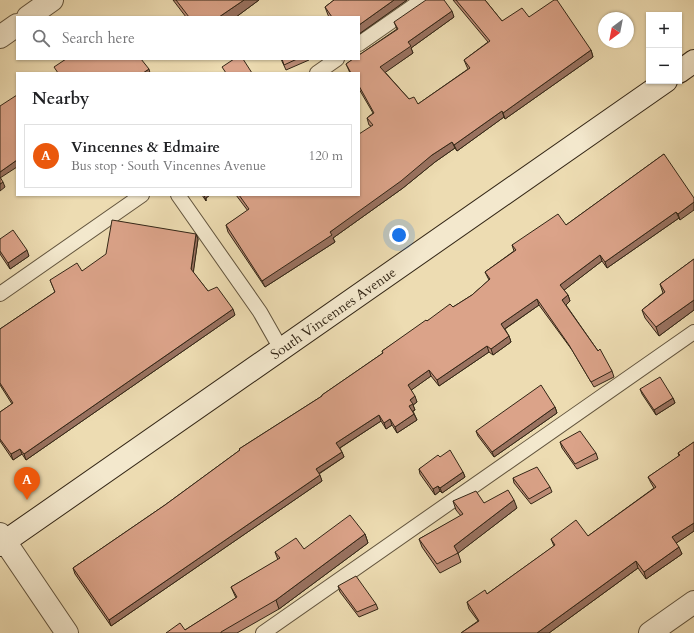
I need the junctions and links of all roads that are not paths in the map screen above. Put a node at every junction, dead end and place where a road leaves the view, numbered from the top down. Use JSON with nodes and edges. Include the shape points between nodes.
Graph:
{"nodes":[{"id":1,"x":52,"y":0,"type":"edge"},
{"id":2,"x":422,"y":0,"type":"edge"},
{"id":3,"x":29,"y":16,"type":"edge"},
{"id":4,"x":16,"y":26,"type":"edge"},
{"id":5,"x":0,"y":37,"type":"edge"},
{"id":6,"x":360,"y":43,"type":"edge"},
{"id":7,"x":336,"y":60,"type":"edge"},
{"id":8,"x":694,"y":61,"type":"edge"},
{"id":9,"x":682,"y":70,"type":"edge"},
{"id":10,"x":318,"y":72,"type":"edge"},
{"id":11,"x":662,"y":84,"type":"edge"},
{"id":12,"x":141,"y":196,"type":"edge"},
{"id":13,"x":179,"y":196,"type":"edge"},
{"id":14,"x":0,"y":294,"type":"edge"},
{"id":15,"x":694,"y":332,"type":"edge"},
{"id":16,"x":281,"y":349,"type":"junction"},
{"id":17,"x":2,"y":540,"type":"edge"},
{"id":18,"x":694,"y":602,"type":"edge"},
{"id":19,"x":67,"y":633,"type":"edge"},
{"id":20,"x":263,"y":633,"type":"edge"},
{"id":21,"x":650,"y":633,"type":"edge"}],
"edges":[{"from":1,"to":3,"type":"main road"},
{"from":2,"to":6,"type":"lane"},
{"from":4,"to":5,"type":"main road"},
{"from":7,"to":10,"type":"lane"},
{"from":8,"to":9,"type":"main road"},
{"from":11,"to":16,"type":"main road","name":"South Vincennes Avenue"},
{"from":12,"to":14,"type":"lane"},
{"from":13,"to":16,"type":"lane","via":[[260,312]]},
{"from":15,"to":20,"type":"lane"},
{"from":16,"to":17,"type":"main road","name":"South Vincennes Avenue"},
{"from":17,"to":19,"type":"main road"},
{"from":18,"to":21,"type":"main road"}]}
